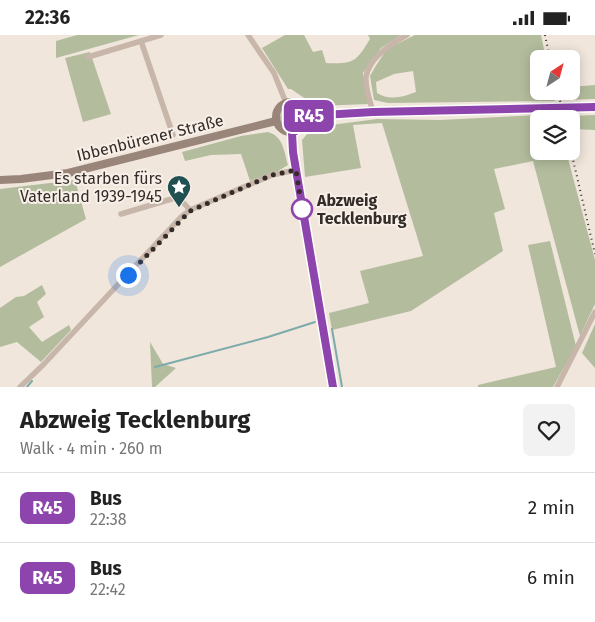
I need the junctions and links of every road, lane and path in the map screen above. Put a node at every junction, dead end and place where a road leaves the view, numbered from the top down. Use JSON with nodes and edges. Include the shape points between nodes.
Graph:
{"nodes":[{"id":1,"x":161,"y":35,"type":"edge"},
{"id":2,"x":248,"y":35,"type":"edge"},
{"id":3,"x":406,"y":35,"type":"edge"},
{"id":4,"x":141,"y":41,"type":"junction"},
{"id":5,"x":88,"y":57,"type":"dead end"},
{"id":6,"x":286,"y":103,"type":"junction"},
{"id":7,"x":595,"y":107,"type":"edge"},
{"id":8,"x":373,"y":112,"type":"junction"},
{"id":9,"x":306,"y":116,"type":"junction"},
{"id":10,"x":276,"y":121,"type":"junction"},
{"id":11,"x":292,"y":132,"type":"junction"},
{"id":12,"x":173,"y":135,"type":"dead end"},
{"id":13,"x":296,"y":170,"type":"junction"},
{"id":14,"x":0,"y":180,"type":"edge"},
{"id":15,"x":190,"y":211,"type":"junction"},
{"id":16,"x":121,"y":214,"type":"dead end"},
{"id":17,"x":595,"y":312,"type":"edge"},
{"id":18,"x":20,"y":387,"type":"edge"},
{"id":19,"x":333,"y":387,"type":"edge"},
{"id":20,"x":557,"y":387,"type":"edge"}],
"edges":[{"from":1,"to":4,"type":"street"},
{"from":2,"to":6,"type":"street","via":[[276,77]]},
{"from":3,"to":8,"type":"street","via":[[390,43],[366,74]]},
{"from":4,"to":5,"type":"street"},
{"from":4,"to":12,"type":"street"},
{"from":6,"to":9,"type":"main road","via":[[297,103]]},
{"from":6,"to":10,"type":"main road","via":[[279,108]]},
{"from":7,"to":8,"type":"main road"},
{"from":8,"to":9,"type":"main road"},
{"from":9,"to":11,"type":"main road","via":[[301,129]]},
{"from":10,"to":11,"type":"main road","via":[[282,130]]},
{"from":10,"to":14,"type":"main road","name":"Ibbenbürener Straße","via":[[68,173]]},
{"from":11,"to":13,"type":"street"},
{"from":13,"to":15,"type":"street","via":[[272,175]]},
{"from":13,"to":19,"type":"street"},
{"from":15,"to":16,"type":"street","via":[[175,197]]},
{"from":15,"to":18,"type":"street"},
{"from":17,"to":20,"type":"street"}]}
